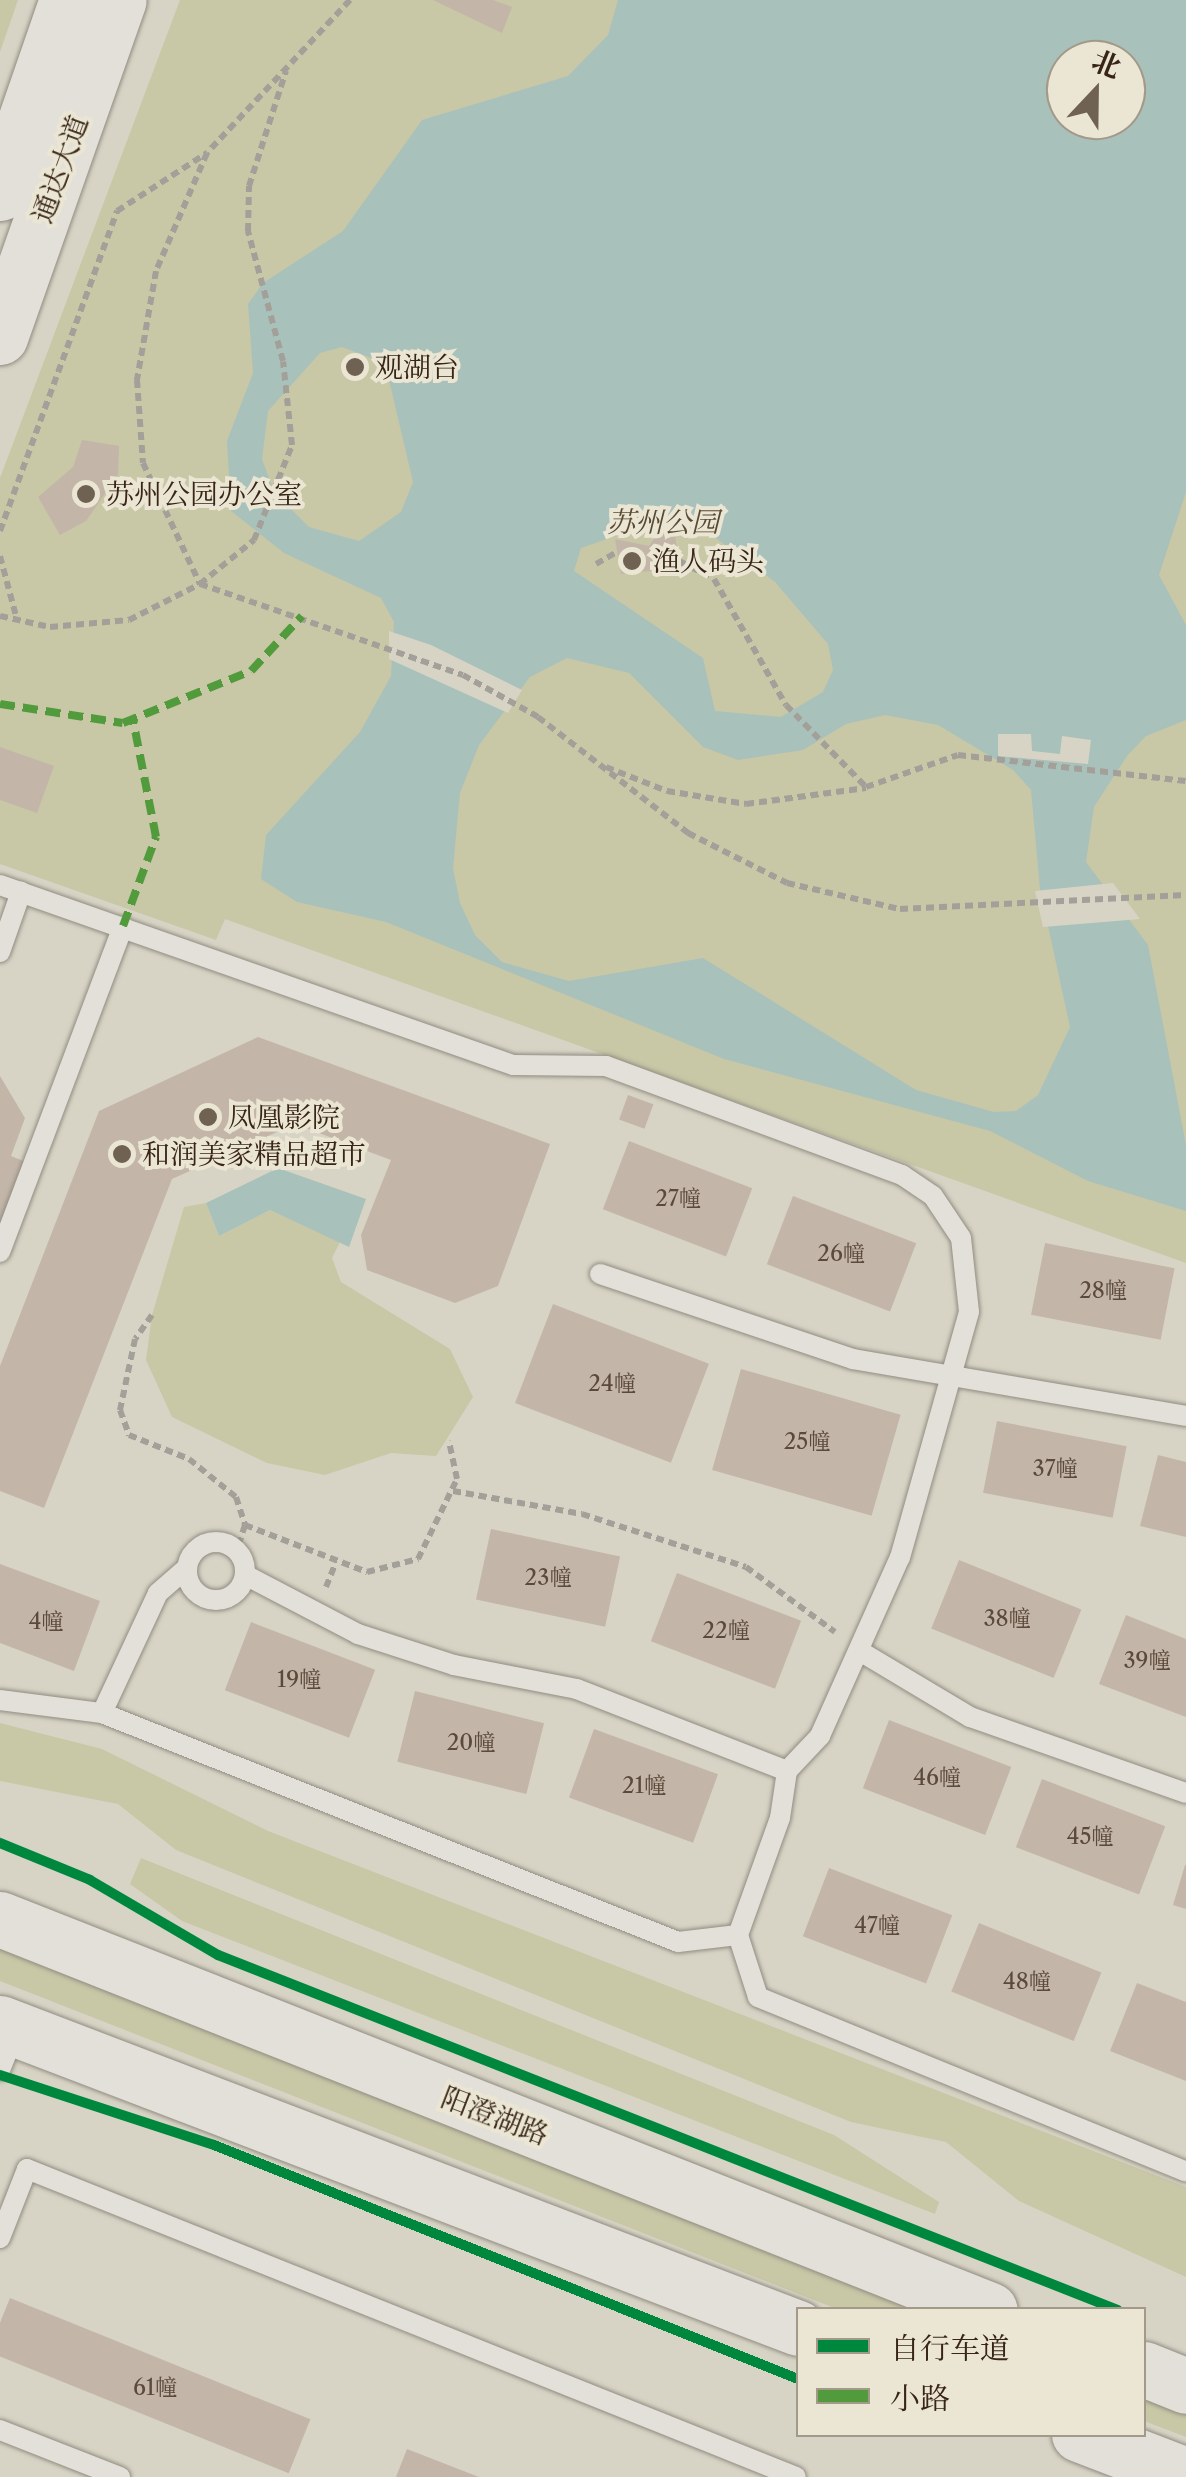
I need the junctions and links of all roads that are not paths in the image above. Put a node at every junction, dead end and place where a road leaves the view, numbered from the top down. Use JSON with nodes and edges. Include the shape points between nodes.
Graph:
{"nodes":[{"id":1,"x":67,"y":0,"type":"edge"},
{"id":2,"x":120,"y":0,"type":"edge"},
{"id":3,"x":0,"y":194,"type":"edge"},
{"id":4,"x":0,"y":337,"type":"edge"},
{"id":5,"x":0,"y":886,"type":"edge"},
{"id":6,"x":21,"y":892,"type":"junction"},
{"id":7,"x":123,"y":926,"type":"junction"},
{"id":8,"x":0,"y":952,"type":"edge"},
{"id":9,"x":0,"y":1252,"type":"edge"},
{"id":10,"x":600,"y":1274,"type":"dead end"},
{"id":11,"x":953,"y":1377,"type":"junction"},
{"id":12,"x":1186,"y":1416,"type":"edge"},
{"id":13,"x":186,"y":1568,"type":"junction"},
{"id":14,"x":245,"y":1575,"type":"junction"},
{"id":15,"x":863,"y":1653,"type":"junction"},
{"id":16,"x":0,"y":1700,"type":"edge"},
{"id":17,"x":102,"y":1713,"type":"junction"},
{"id":18,"x":786,"y":1770,"type":"junction"},
{"id":19,"x":1186,"y":1793,"type":"edge"},
{"id":20,"x":0,"y":1919,"type":"edge"},
{"id":21,"x":738,"y":1935,"type":"junction"},
{"id":22,"x":5,"y":2041,"type":"edge"},
{"id":23,"x":1186,"y":2172,"type":"edge"},
{"id":24,"x":0,"y":2238,"type":"edge"},
{"id":25,"x":982,"y":2307,"type":"edge"},
{"id":26,"x":796,"y":2327,"type":"edge"},
{"id":27,"x":1146,"y":2371,"type":"edge"},
{"id":28,"x":1186,"y":2386,"type":"edge"},
{"id":29,"x":0,"y":2430,"type":"edge"},
{"id":30,"x":1087,"y":2437,"type":"edge"},
{"id":31,"x":1186,"y":2475,"type":"edge"},
{"id":32,"x":120,"y":2477,"type":"edge"},
{"id":33,"x":796,"y":2477,"type":"edge"}],
"edges":[{"from":1,"to":3,"type":"main road","name":"通达大道"},
{"from":2,"to":4,"type":"main road","name":"通达大道"},
{"from":5,"to":6,"type":"lane"},
{"from":6,"to":7,"type":"lane"},
{"from":6,"to":8,"type":"lane"},
{"from":7,"to":9,"type":"lane"},
{"from":7,"to":11,"type":"lane","via":[[513,1065],[606,1066],[902,1174],[933,1196],[970,1270]]},
{"from":10,"to":11,"type":"lane","via":[[853,1359]]},
{"from":11,"to":12,"type":"lane"},
{"from":11,"to":15,"type":"lane"},
{"from":13,"to":14,"type":"lane","via":[[198,1595],[218,1601]]},
{"from":13,"to":14,"type":"lane","via":[[210,1542],[236,1550]]},
{"from":13,"to":17,"type":"lane","via":[[158,1593]]},
{"from":14,"to":18,"type":"lane","via":[[358,1634],[454,1666],[577,1689]]},
{"from":15,"to":18,"type":"lane","via":[[820,1736]]},
{"from":15,"to":19,"type":"lane","via":[[970,1717]]},
{"from":16,"to":17,"type":"lane"},
{"from":17,"to":21,"type":"lane","via":[[637,1931],[710,1944]]},
{"from":18,"to":21,"type":"lane","via":[[780,1818]]},
{"from":20,"to":25,"type":"main road","name":"阳澄湖路"},
{"from":21,"to":23,"type":"lane","via":[[758,1998]]},
{"from":22,"to":26,"type":"main road"},
{"from":24,"to":33,"type":"lane","via":[[28,2169]]},
{"from":27,"to":28,"type":"main road"},
{"from":29,"to":32,"type":"lane"},
{"from":30,"to":31,"type":"main road"}]}
